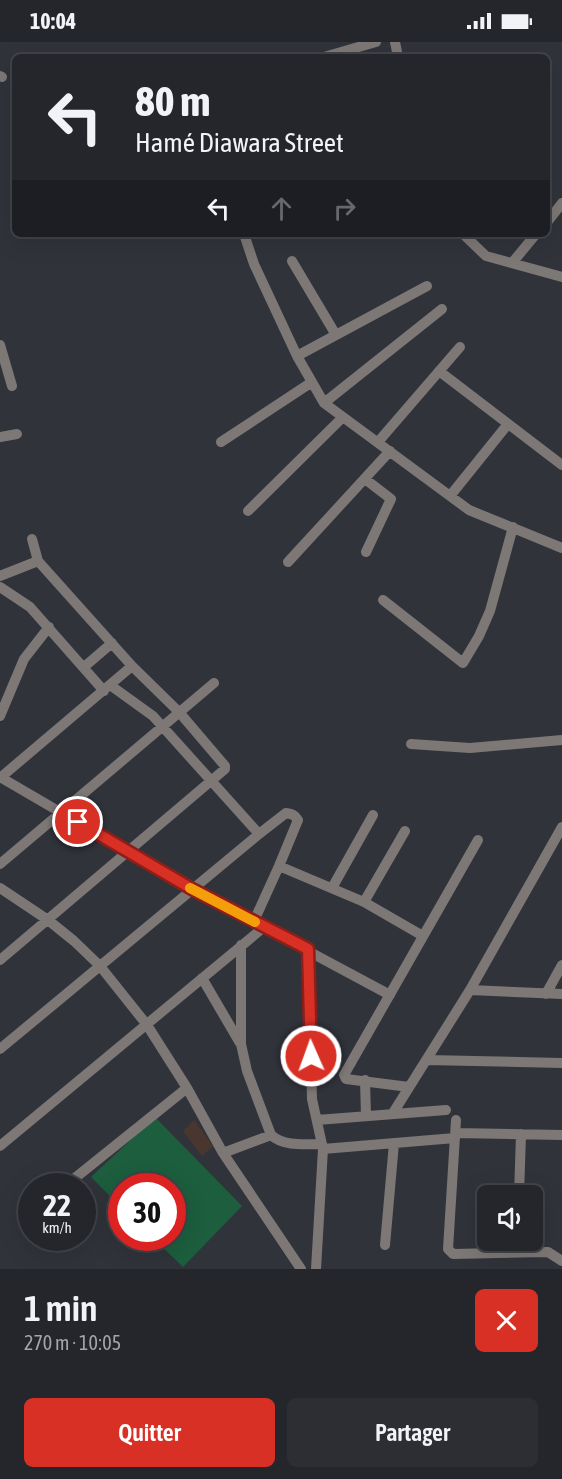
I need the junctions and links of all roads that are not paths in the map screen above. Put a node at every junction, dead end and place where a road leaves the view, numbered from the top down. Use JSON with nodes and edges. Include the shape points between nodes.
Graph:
{"nodes":[{"id":1,"x":376,"y":42,"type":"edge"},
{"id":2,"x":334,"y":54,"type":"edge"},
{"id":3,"x":562,"y":203,"type":"edge"},
{"id":4,"x":550,"y":218,"type":"edge"},
{"id":5,"x":245,"y":237,"type":"edge"},
{"id":6,"x":466,"y":237,"type":"edge"},
{"id":7,"x":534,"y":237,"type":"edge"},
{"id":8,"x":292,"y":261,"type":"dead end"},
{"id":9,"x":512,"y":263,"type":"junction"},
{"id":10,"x":562,"y":277,"type":"edge"},
{"id":11,"x":427,"y":286,"type":"dead end"},
{"id":12,"x":442,"y":309,"type":"dead end"},
{"id":13,"x":336,"y":335,"type":"junction"},
{"id":14,"x":0,"y":345,"type":"edge"},
{"id":15,"x":460,"y":347,"type":"dead end"},
{"id":16,"x":297,"y":356,"type":"junction"},
{"id":17,"x":439,"y":371,"type":"junction"},
{"id":18,"x":312,"y":382,"type":"junction"},
{"id":19,"x":12,"y":386,"type":"dead end"},
{"id":20,"x":324,"y":402,"type":"junction"},
{"id":21,"x":343,"y":417,"type":"junction"},
{"id":22,"x":508,"y":424,"type":"junction"},
{"id":23,"x":17,"y":434,"type":"dead end"},
{"id":24,"x":0,"y":437,"type":"edge"},
{"id":25,"x":222,"y":442,"type":"dead end"},
{"id":26,"x":378,"y":442,"type":"junction"},
{"id":27,"x":390,"y":452,"type":"junction"},
{"id":28,"x":562,"y":465,"type":"edge"},
{"id":29,"x":365,"y":479,"type":"junction"},
{"id":30,"x":450,"y":496,"type":"junction"},
{"id":31,"x":248,"y":511,"type":"dead end"},
{"id":32,"x":513,"y":527,"type":"junction"},
{"id":33,"x":32,"y":539,"type":"dead end"},
{"id":34,"x":562,"y":548,"type":"edge"},
{"id":35,"x":366,"y":552,"type":"dead end"},
{"id":36,"x":38,"y":561,"type":"junction"},
{"id":37,"x":288,"y":562,"type":"dead end"},
{"id":38,"x":0,"y":576,"type":"edge"},
{"id":39,"x":0,"y":588,"type":"edge"},
{"id":40,"x":382,"y":600,"type":"dead end"},
{"id":41,"x":49,"y":627,"type":"junction"},
{"id":42,"x":112,"y":644,"type":"junction"},
{"id":43,"x":132,"y":666,"type":"junction"},
{"id":44,"x":84,"y":667,"type":"junction"},
{"id":45,"x":214,"y":683,"type":"dead end"},
{"id":46,"x":107,"y":688,"type":"junction"},
{"id":47,"x":179,"y":712,"type":"junction"},
{"id":48,"x":0,"y":716,"type":"edge"},
{"id":49,"x":163,"y":726,"type":"junction"},
{"id":50,"x":562,"y":740,"type":"edge"},
{"id":51,"x":411,"y":744,"type":"dead end"},
{"id":52,"x":0,"y":778,"type":"edge"},
{"id":53,"x":212,"y":781,"type":"junction"},
{"id":54,"x":62,"y":812,"type":"junction"},
{"id":55,"x":374,"y":815,"type":"dead end"},
{"id":56,"x":562,"y":827,"type":"edge"},
{"id":57,"x":405,"y":831,"type":"dead end"},
{"id":58,"x":259,"y":834,"type":"junction"},
{"id":59,"x":478,"y":840,"type":"dead end"},
{"id":60,"x":129,"y":852,"type":"junction"},
{"id":61,"x":0,"y":864,"type":"edge"},
{"id":62,"x":279,"y":866,"type":"junction"},
{"id":63,"x":0,"y":888,"type":"edge"},
{"id":64,"x":332,"y":888,"type":"junction"},
{"id":65,"x":192,"y":889,"type":"junction"},
{"id":66,"x":364,"y":902,"type":"junction"},
{"id":67,"x":48,"y":920,"type":"junction"},
{"id":68,"x":254,"y":921,"type":"junction"},
{"id":69,"x":264,"y":927,"type":"junction"},
{"id":70,"x":423,"y":936,"type":"junction"},
{"id":71,"x":241,"y":945,"type":"junction"},
{"id":72,"x":308,"y":949,"type":"junction"},
{"id":73,"x":0,"y":960,"type":"edge"},
{"id":74,"x":562,"y":965,"type":"edge"},
{"id":75,"x":100,"y":966,"type":"junction"},
{"id":76,"x":202,"y":978,"type":"junction"},
{"id":77,"x":470,"y":990,"type":"junction"},
{"id":78,"x":390,"y":994,"type":"junction"},
{"id":79,"x":546,"y":994,"type":"junction"},
{"id":80,"x":562,"y":994,"type":"edge"},
{"id":81,"x":147,"y":1025,"type":"junction"},
{"id":82,"x":241,"y":1044,"type":"junction"},
{"id":83,"x":0,"y":1049,"type":"edge"},
{"id":84,"x":427,"y":1060,"type":"junction"},
{"id":85,"x":562,"y":1063,"type":"edge"},
{"id":86,"x":364,"y":1080,"type":"junction"},
{"id":87,"x":408,"y":1087,"type":"junction"},
{"id":88,"x":188,"y":1088,"type":"junction"},
{"id":89,"x":446,"y":1110,"type":"dead end"},
{"id":90,"x":393,"y":1113,"type":"junction"},
{"id":91,"x":366,"y":1116,"type":"junction"},
{"id":92,"x":317,"y":1120,"type":"junction"},
{"id":93,"x":456,"y":1120,"type":"dead end"},
{"id":94,"x":521,"y":1134,"type":"junction"},
{"id":95,"x":271,"y":1135,"type":"junction"},
{"id":96,"x":455,"y":1135,"type":"junction"},
{"id":97,"x":562,"y":1135,"type":"edge"},
{"id":98,"x":394,"y":1143,"type":"junction"},
{"id":99,"x":0,"y":1146,"type":"edge"},
{"id":100,"x":322,"y":1147,"type":"junction"},
{"id":101,"x":223,"y":1153,"type":"junction"},
{"id":102,"x":81,"y":1173,"type":"edge"},
{"id":103,"x":519,"y":1185,"type":"edge"},
{"id":104,"x":386,"y":1245,"type":"dead end"},
{"id":105,"x":477,"y":1251,"type":"edge"},
{"id":106,"x":543,"y":1251,"type":"edge"},
{"id":107,"x":562,"y":1261,"type":"edge"},
{"id":108,"x":301,"y":1269,"type":"edge"},
{"id":109,"x":316,"y":1269,"type":"edge"}],
"edges":[{"from":1,"to":2,"type":"street"},
{"from":3,"to":4,"type":"street"},
{"from":5,"to":16,"type":"street"},
{"from":6,"to":9,"type":"street","via":[[486,256]]},
{"from":7,"to":9,"type":"street"},
{"from":8,"to":13,"type":"street"},
{"from":9,"to":10,"type":"street"},
{"from":11,"to":13,"type":"street"},
{"from":12,"to":20,"type":"street"},
{"from":13,"to":16,"type":"street"},
{"from":14,"to":19,"type":"street"},
{"from":15,"to":17,"type":"street"},
{"from":16,"to":18,"type":"street"},
{"from":17,"to":22,"type":"street"},
{"from":17,"to":26,"type":"street"},
{"from":18,"to":20,"type":"street"},
{"from":18,"to":25,"type":"street"},
{"from":20,"to":21,"type":"street"},
{"from":21,"to":26,"type":"street"},
{"from":21,"to":31,"type":"street"},
{"from":22,"to":28,"type":"street"},
{"from":22,"to":30,"type":"street"},
{"from":23,"to":24,"type":"street"},
{"from":26,"to":27,"type":"street"},
{"from":27,"to":29,"type":"street"},
{"from":27,"to":30,"type":"street"},
{"from":29,"to":35,"type":"street","via":[[391,499]]},
{"from":29,"to":37,"type":"street"},
{"from":30,"to":32,"type":"street","via":[[469,510]]},
{"from":32,"to":34,"type":"street"},
{"from":32,"to":40,"type":"street","via":[[490,611],[463,663]]},
{"from":33,"to":36,"type":"street"},
{"from":36,"to":38,"type":"street"},
{"from":36,"to":42,"type":"street"},
{"from":39,"to":41,"type":"street","via":[[30,607]]},
{"from":41,"to":44,"type":"street"},
{"from":41,"to":48,"type":"street","via":[[24,659]]},
{"from":42,"to":43,"type":"street"},
{"from":42,"to":44,"type":"street"},
{"from":43,"to":46,"type":"street"},
{"from":43,"to":47,"type":"street"},
{"from":44,"to":46,"type":"street"},
{"from":45,"to":47,"type":"street"},
{"from":46,"to":49,"type":"street"},
{"from":46,"to":52,"type":"street"},
{"from":47,"to":49,"type":"street"},
{"from":47,"to":53,"type":"street","via":[[225,766]]},
{"from":49,"to":53,"type":"street"},
{"from":49,"to":54,"type":"street"},
{"from":50,"to":51,"type":"street","via":[[470,748]]},
{"from":52,"to":54,"type":"street"},
{"from":53,"to":58,"type":"street"},
{"from":53,"to":60,"type":"street"},
{"from":54,"to":60,"type":"street"},
{"from":54,"to":61,"type":"street"},
{"from":55,"to":64,"type":"street"},
{"from":56,"to":77,"type":"street"},
{"from":57,"to":66,"type":"street"},
{"from":58,"to":62,"type":"street","via":[[286,813],[298,820]]},
{"from":58,"to":65,"type":"street"},
{"from":59,"to":70,"type":"street"},
{"from":60,"to":65,"type":"street"},
{"from":60,"to":67,"type":"street"},
{"from":62,"to":64,"type":"street"},
{"from":62,"to":68,"type":"street"},
{"from":63,"to":67,"type":"street"},
{"from":64,"to":66,"type":"street"},
{"from":65,"to":68,"type":"street"},
{"from":65,"to":75,"type":"street"},
{"from":66,"to":70,"type":"street"},
{"from":67,"to":73,"type":"street"},
{"from":67,"to":75,"type":"street"},
{"from":68,"to":69,"type":"street"},
{"from":69,"to":71,"type":"street"},
{"from":69,"to":72,"type":"street"},
{"from":70,"to":78,"type":"street"},
{"from":71,"to":76,"type":"street"},
{"from":71,"to":82,"type":"street"},
{"from":72,"to":78,"type":"street"},
{"from":72,"to":92,"type":"street","via":[[312,1099]]},
{"from":74,"to":79,"type":"street"},
{"from":75,"to":81,"type":"street"},
{"from":75,"to":83,"type":"street"},
{"from":76,"to":81,"type":"street"},
{"from":76,"to":82,"type":"street"},
{"from":77,"to":79,"type":"street"},
{"from":77,"to":84,"type":"street"},
{"from":78,"to":86,"type":"street","via":[[344,1075],[346,1079]]},
{"from":79,"to":80,"type":"street"},
{"from":81,"to":88,"type":"street"},
{"from":81,"to":99,"type":"street"},
{"from":82,"to":95,"type":"street"},
{"from":84,"to":85,"type":"street"},
{"from":84,"to":87,"type":"street"},
{"from":86,"to":87,"type":"street"},
{"from":86,"to":91,"type":"street"},
{"from":87,"to":90,"type":"street"},
{"from":88,"to":101,"type":"street"},
{"from":88,"to":102,"type":"street"},
{"from":89,"to":90,"type":"street"},
{"from":90,"to":91,"type":"street"},
{"from":91,"to":92,"type":"street"},
{"from":92,"to":100,"type":"street"},
{"from":93,"to":96,"type":"street"},
{"from":94,"to":96,"type":"street"},
{"from":94,"to":97,"type":"street"},
{"from":94,"to":103,"type":"street"},
{"from":95,"to":100,"type":"street","via":[[283,1142]]},
{"from":95,"to":101,"type":"street"},
{"from":96,"to":98,"type":"street"},
{"from":96,"to":105,"type":"street","via":[[448,1249],[453,1254]]},
{"from":98,"to":100,"type":"street"},
{"from":98,"to":104,"type":"street"},
{"from":100,"to":109,"type":"street"},
{"from":101,"to":108,"type":"street"},
{"from":106,"to":107,"type":"street"}]}
